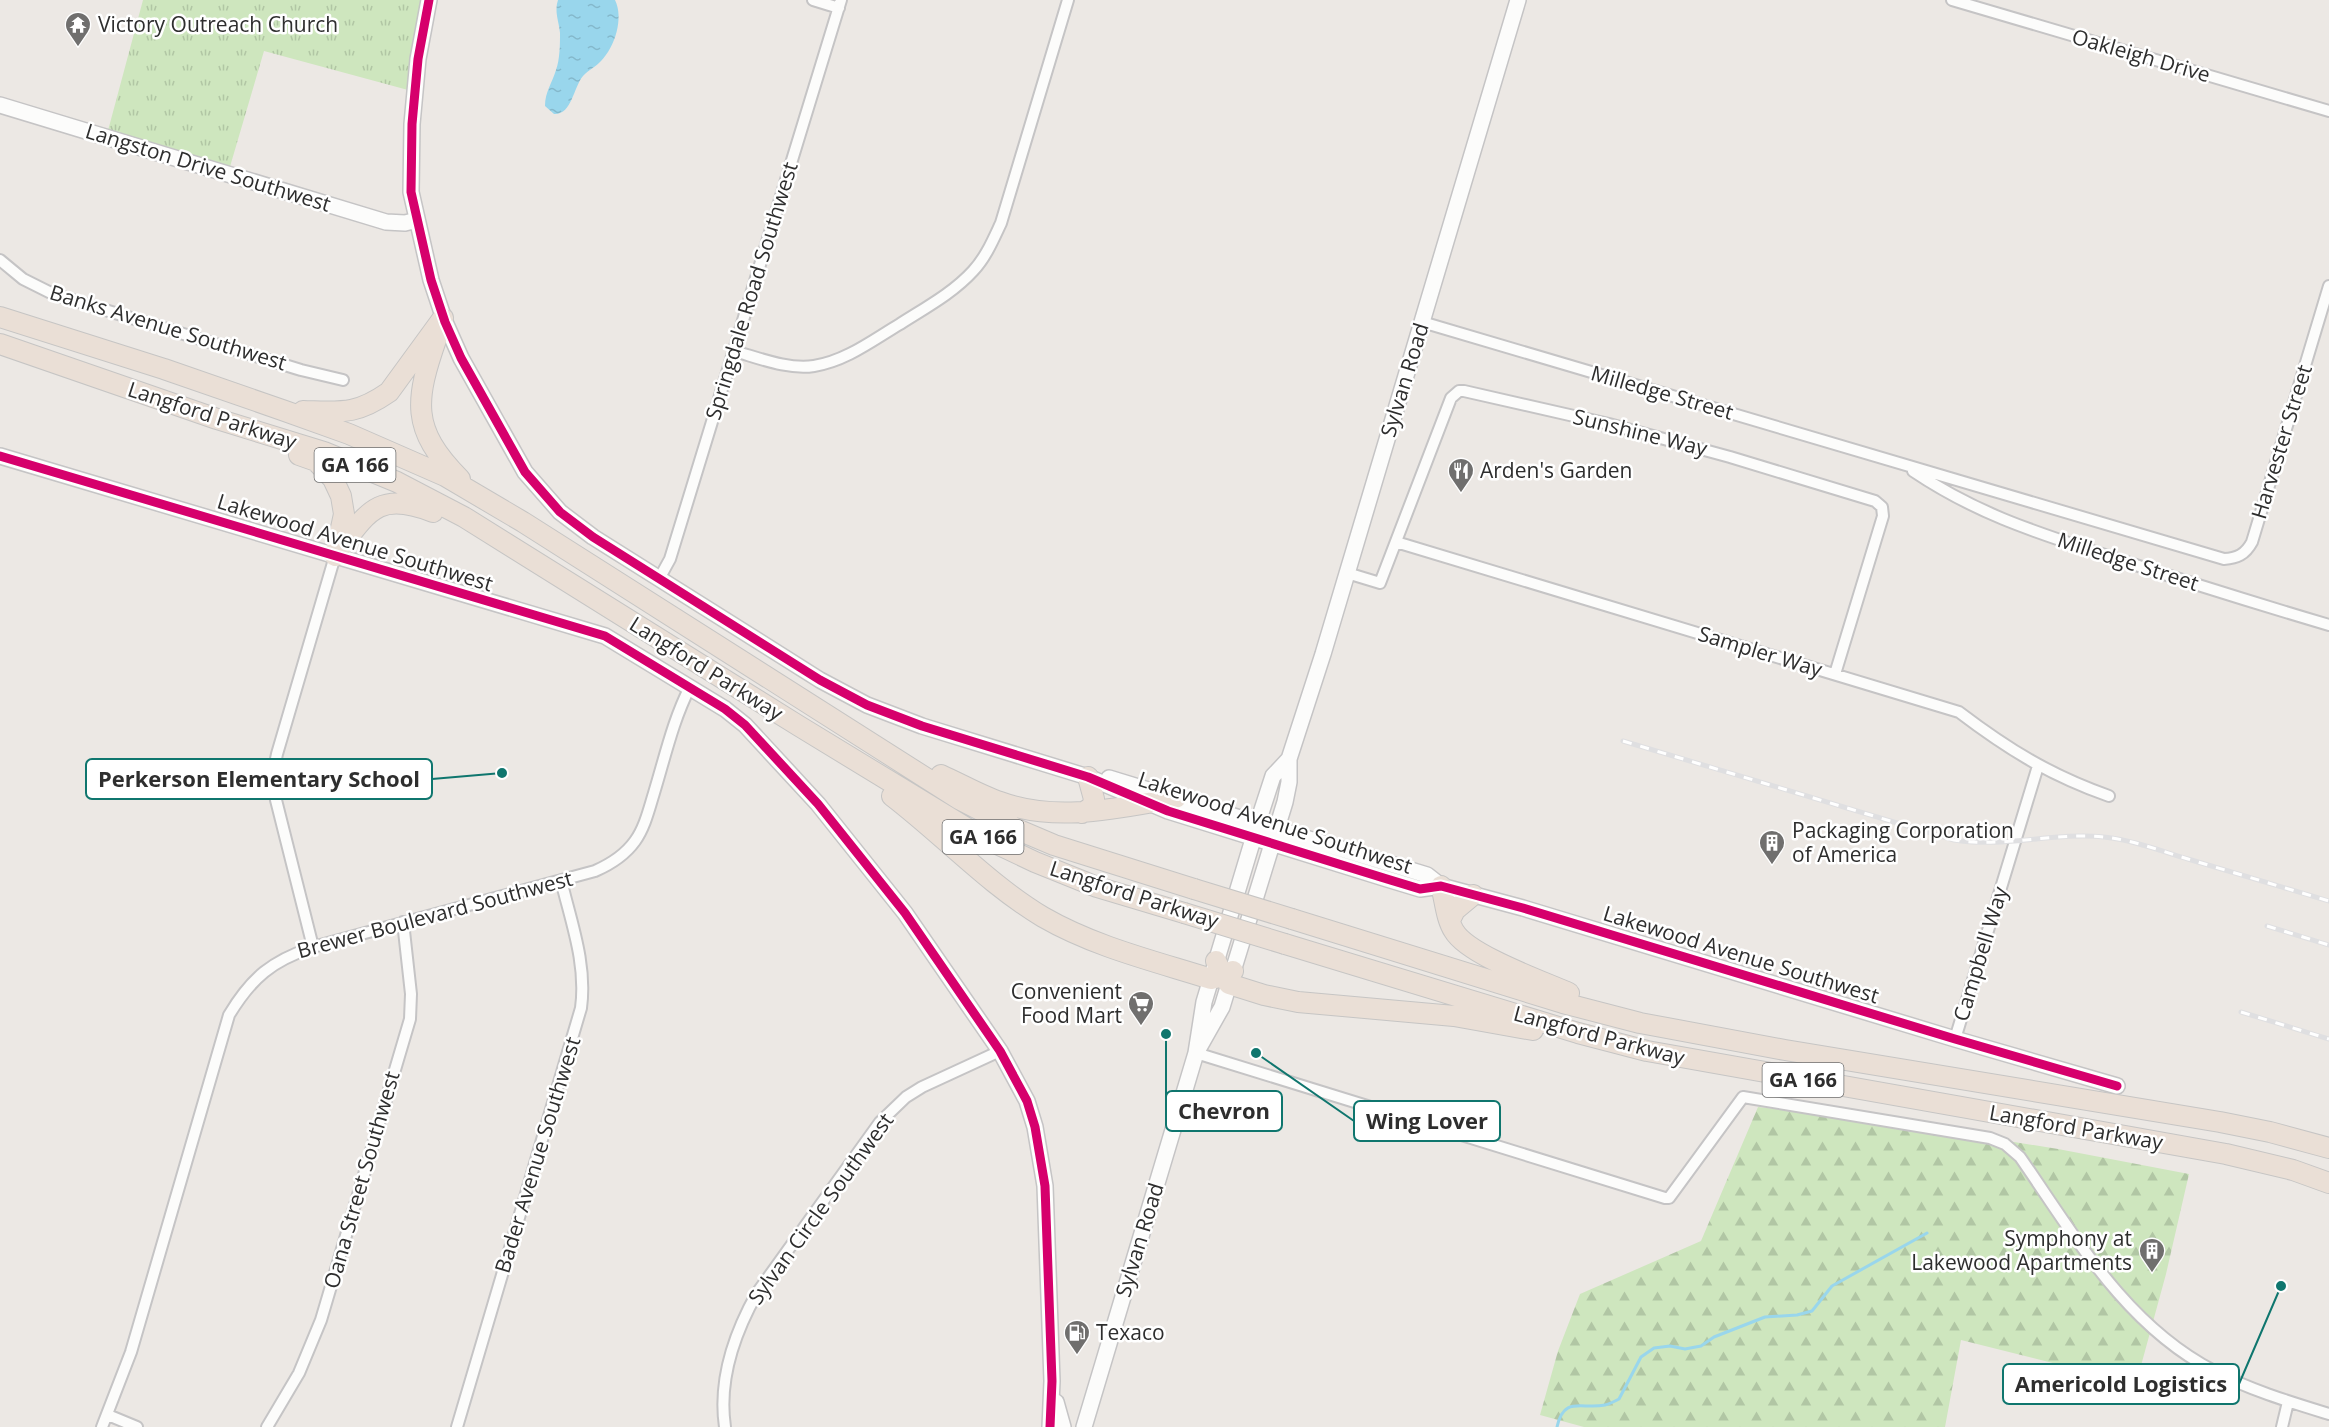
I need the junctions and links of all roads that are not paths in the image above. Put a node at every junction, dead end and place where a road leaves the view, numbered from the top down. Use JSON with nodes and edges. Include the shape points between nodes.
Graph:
{"nodes":[{"id":1,"x":429,"y":0,"type":"edge"},
{"id":2,"x":813,"y":0,"type":"edge"},
{"id":3,"x":1068,"y":0,"type":"edge"},
{"id":4,"x":1518,"y":0,"type":"edge"},
{"id":5,"x":1952,"y":0,"type":"edge"},
{"id":6,"x":840,"y":4,"type":"edge"},
{"id":7,"x":0,"y":105,"type":"edge"},
{"id":8,"x":2329,"y":111,"type":"edge"},
{"id":9,"x":417,"y":220,"type":"junction"},
{"id":10,"x":0,"y":260,"type":"edge"},
{"id":11,"x":2329,"y":286,"type":"edge"},
{"id":12,"x":0,"y":317,"type":"edge"},
{"id":13,"x":443,"y":318,"type":"junction"},
{"id":14,"x":1422,"y":322,"type":"junction"},
{"id":15,"x":0,"y":346,"type":"edge"},
{"id":16,"x":734,"y":351,"type":"junction"},
{"id":17,"x":343,"y":380,"type":"dead end"},
{"id":18,"x":285,"y":411,"type":"junction"},
{"id":19,"x":217,"y":419,"type":"junction"},
{"id":20,"x":0,"y":456,"type":"edge"},
{"id":21,"x":1902,"y":464,"type":"junction"},
{"id":22,"x":472,"y":491,"type":"junction"},
{"id":23,"x":483,"y":531,"type":"junction"},
{"id":24,"x":1396,"y":542,"type":"junction"},
{"id":25,"x":2201,"y":552,"type":"joint"},
{"id":26,"x":335,"y":556,"type":"junction"},
{"id":27,"x":1347,"y":573,"type":"junction"},
{"id":28,"x":659,"y":579,"type":"junction"},
{"id":29,"x":2329,"y":625,"type":"edge"},
{"id":30,"x":1835,"y":674,"type":"junction"},
{"id":31,"x":690,"y":687,"type":"junction"},
{"id":32,"x":799,"y":726,"type":"junction"},
{"id":33,"x":870,"y":742,"type":"junction"},
{"id":34,"x":1289,"y":759,"type":"junction"},
{"id":35,"x":2038,"y":766,"type":"junction"},
{"id":36,"x":1088,"y":777,"type":"junction"},
{"id":37,"x":2109,"y":796,"type":"dead end"},
{"id":38,"x":1176,"y":798,"type":"junction"},
{"id":39,"x":1147,"y":803,"type":"junction"},
{"id":40,"x":1082,"y":813,"type":"junction"},
{"id":41,"x":1259,"y":822,"type":"junction"},
{"id":42,"x":1277,"y":828,"type":"junction"},
{"id":43,"x":1254,"y":838,"type":"junction"},
{"id":44,"x":1272,"y":844,"type":"junction"},
{"id":45,"x":561,"y":880,"type":"junction"},
{"id":46,"x":1441,"y":886,"type":"junction"},
{"id":47,"x":1473,"y":895,"type":"junction"},
{"id":48,"x":1450,"y":920,"type":"junction"},
{"id":49,"x":403,"y":922,"type":"junction"},
{"id":50,"x":313,"y":947,"type":"junction"},
{"id":51,"x":1222,"y":974,"type":"junction"},
{"id":52,"x":1640,"y":1023,"type":"junction"},
{"id":53,"x":1955,"y":1039,"type":"junction"},
{"id":54,"x":1000,"y":1051,"type":"junction"},
{"id":55,"x":1647,"y":1051,"type":"junction"},
{"id":56,"x":1196,"y":1053,"type":"junction"},
{"id":57,"x":2117,"y":1086,"type":"dead end"},
{"id":58,"x":2329,"y":1148,"type":"edge"},
{"id":59,"x":2329,"y":1182,"type":"edge"},
{"id":60,"x":1052,"y":1381,"type":"junction"},
{"id":61,"x":2289,"y":1402,"type":"junction"},
{"id":62,"x":1089,"y":1409,"type":"junction"},
{"id":63,"x":2329,"y":1414,"type":"edge"},
{"id":64,"x":108,"y":1415,"type":"junction"},
{"id":65,"x":1061,"y":1420,"type":"edge"},
{"id":66,"x":102,"y":1427,"type":"edge"},
{"id":67,"x":137,"y":1427,"type":"edge"},
{"id":68,"x":267,"y":1427,"type":"edge"},
{"id":69,"x":457,"y":1427,"type":"edge"},
{"id":70,"x":725,"y":1427,"type":"edge"},
{"id":71,"x":1050,"y":1427,"type":"edge"},
{"id":72,"x":1084,"y":1427,"type":"edge"},
{"id":73,"x":2282,"y":1427,"type":"edge"}],
"edges":[{"from":1,"to":9,"type":"street","name":"Lakewood Avenue Southwest","via":[[412,124],[411,192]]},
{"from":2,"to":6,"type":"street"},
{"from":3,"to":16,"type":"street","via":[[1000,223],[975,269],[945,296],[834,361],[791,366]]},
{"from":4,"to":14,"type":"street","name":"Sylvan Road"},
{"from":5,"to":8,"type":"street","name":"Oakleigh Drive"},
{"from":6,"to":16,"type":"street","name":"Springdale Road Southwest"},
{"from":7,"to":9,"type":"street","name":"Langston Drive Southwest","via":[[386,222],[405,224]]},
{"from":9,"to":13,"type":"street","name":"Lakewood Avenue Southwest"},
{"from":10,"to":17,"type":"street","name":"Banks Avenue Southwest","via":[[23,279],[52,294]]},
{"from":11,"to":25,"type":"street","name":"Harvester Street","via":[[2252,542],[2237,558],[2224,559]]},
{"from":12,"to":18,"type":"highway","name":"Langford Parkway","number":"GA 166"},
{"from":13,"to":18,"type":"highway","via":[[389,392],[368,406],[343,412]]},
{"from":13,"to":22,"type":"highway","via":[[424,374],[421,412],[435,452]]},
{"from":13,"to":28,"type":"street","name":"Lakewood Avenue Southwest","via":[[525,472],[560,512]]},
{"from":14,"to":21,"type":"street","name":"Milledge Street"},
{"from":14,"to":27,"type":"street","name":"Sylvan Road"},
{"from":15,"to":19,"type":"highway","name":"Langford Parkway","number":"GA 166"},
{"from":16,"to":28,"type":"street","name":"Springdale Road Southwest","via":[[670,558]]},
{"from":18,"to":22,"type":"highway","name":"Langford Parkway","number":"GA 166","via":[[403,456]]},
{"from":19,"to":23,"type":"highway","name":"Langford Parkway","number":"GA 166","via":[[324,452],[397,482]]},
{"from":19,"to":26,"type":"highway","via":[[240,434],[316,461],[333,479],[344,514]]},
{"from":20,"to":26,"type":"street","name":"Lakewood Avenue Southwest"},
{"from":21,"to":25,"type":"street","name":"Milledge Street"},
{"from":21,"to":29,"type":"street","name":"Milledge Street","via":[[1938,488],[2013,524],[2178,580]]},
{"from":22,"to":33,"type":"highway","name":"Langford Parkway","number":"GA 166"},
{"from":23,"to":26,"type":"highway","via":[[412,504],[390,503],[361,520]]},
{"from":23,"to":32,"type":"highway","name":"Langford Parkway","number":"GA 166"},
{"from":24,"to":27,"type":"street","name":"Sunshine Way","via":[[1380,583]]},
{"from":24,"to":30,"type":"street","name":"Sampler Way"},
{"from":24,"to":30,"type":"street","name":"Sunshine Way","via":[[1451,398],[1459,391],[1609,424],[1741,460],[1875,501],[1882,507],[1883,516]]},
{"from":26,"to":31,"type":"street","name":"Lakewood Avenue Southwest","via":[[604,636]]},
{"from":26,"to":50,"type":"street","via":[[273,773],[276,800]]},
{"from":27,"to":34,"type":"street","name":"Sylvan Road"},
{"from":28,"to":36,"type":"street","name":"Lakewood Avenue Southwest","via":[[867,705]]},
{"from":30,"to":35,"type":"street","name":"Sampler Way","via":[[1959,712]]},
{"from":31,"to":45,"type":"street","name":"Brewer Boulevard Southwest","via":[[636,840],[608,865]]},
{"from":31,"to":54,"type":"street","name":"Lakewood Avenue Southwest","via":[[745,725],[818,804],[905,913]]},
{"from":32,"to":51,"type":"highway","via":[[1041,915],[1102,945]]},
{"from":32,"to":55,"type":"highway","name":"Langford Parkway","number":"GA 166","bridge":true,"via":[[988,840],[1096,887]]},
{"from":33,"to":40,"type":"highway","via":[[1001,803],[1042,812]]},
{"from":33,"to":52,"type":"highway","name":"Langford Parkway","number":"GA 166","bridge":true,"via":[[959,799],[1021,831],[1090,857],[1563,1003]]},
{"from":34,"to":41,"type":"street","name":"Sylvan Road","via":[[1273,777]]},
{"from":34,"to":42,"type":"street","name":"Sylvan Road","via":[[1290,782]]},
{"from":35,"to":37,"type":"street","name":"Sampler Way"},
{"from":35,"to":53,"type":"street","name":"Campbell Way"},
{"from":36,"to":38,"type":"street","name":"Lakewood Avenue Southwest","via":[[1108,777]]},
{"from":36,"to":39,"type":"street","name":"Lakewood Avenue Southwest"},
{"from":36,"to":40,"type":"highway","via":[[1094,799],[1092,807]]},
{"from":38,"to":39,"type":"highway"},
{"from":38,"to":41,"type":"street","name":"Lakewood Avenue Southwest"},
{"from":39,"to":40,"type":"highway"},
{"from":39,"to":43,"type":"street","name":"Lakewood Avenue Southwest"},
{"from":41,"to":42,"type":"street","name":"Lakewood Avenue Southwest"},
{"from":41,"to":43,"type":"street","name":"Sylvan Road"},
{"from":42,"to":44,"type":"street","name":"Sylvan Road"},
{"from":42,"to":46,"type":"street","name":"Lakewood Avenue Southwest","via":[[1427,875]]},
{"from":43,"to":44,"type":"street","name":"Lakewood Avenue Southwest"},
{"from":43,"to":51,"type":"street","name":"Sylvan Road"},
{"from":44,"to":46,"type":"street","name":"Lakewood Avenue Southwest","via":[[1420,889]]},
{"from":44,"to":51,"type":"street","name":"Sylvan Road"},
{"from":45,"to":49,"type":"street","name":"Brewer Boulevard Southwest"},
{"from":45,"to":69,"type":"street","name":"Bader Avenue Southwest","via":[[582,969],[581,1008]]},
{"from":46,"to":47,"type":"street","name":"Lakewood Avenue Southwest"},
{"from":46,"to":48,"type":"highway"},
{"from":47,"to":48,"type":"highway","via":[[1455,910]]},
{"from":47,"to":53,"type":"street","name":"Lakewood Avenue Southwest"},
{"from":48,"to":52,"type":"highway","via":[[1460,939],[1482,955]]},
{"from":49,"to":50,"type":"street","name":"Brewer Boulevard Southwest"},
{"from":49,"to":68,"type":"street","name":"Oana Street Southwest","via":[[410,1020],[315,1338]]},
{"from":50,"to":64,"type":"street","name":"Brewer Boulevard Southwest","via":[[286,956],[262,971],[229,1015],[131,1352]]},
{"from":51,"to":55,"type":"highway","via":[[1264,995],[1298,1002],[1454,1016]]},
{"from":51,"to":56,"type":"street","name":"Sylvan Road","via":[[1222,1007]]},
{"from":52,"to":58,"type":"highway","name":"Langford Parkway","number":"GA 166","via":[[2230,1124]]},
{"from":53,"to":57,"type":"street","name":"Lakewood Avenue Southwest"},
{"from":54,"to":60,"type":"street","name":"Lakewood Avenue Southwest","via":[[1027,1101],[1042,1159]]},
{"from":54,"to":70,"type":"street","name":"Sylvan Circle Southwest","via":[[927,1084],[906,1097],[880,1122],[743,1317],[725,1377]]},
{"from":55,"to":59,"type":"highway","name":"Langford Parkway","number":"GA 166","via":[[2226,1154]]},
{"from":56,"to":61,"type":"street","via":[[1665,1198],[1669,1198],[1743,1097],[1990,1138],[2020,1157],[2106,1281],[2144,1321],[2176,1348],[2212,1370]]},
{"from":56,"to":62,"type":"street","name":"Sylvan Road"},
{"from":60,"to":65,"type":"street"},
{"from":60,"to":71,"type":"street"},
{"from":61,"to":63,"type":"street"},
{"from":61,"to":73,"type":"street"},
{"from":62,"to":65,"type":"street"},
{"from":62,"to":72,"type":"street","name":"Sylvan Road"},
{"from":64,"to":66,"type":"street","name":"Brewer Boulevard Southwest"},
{"from":64,"to":67,"type":"street"}]}
